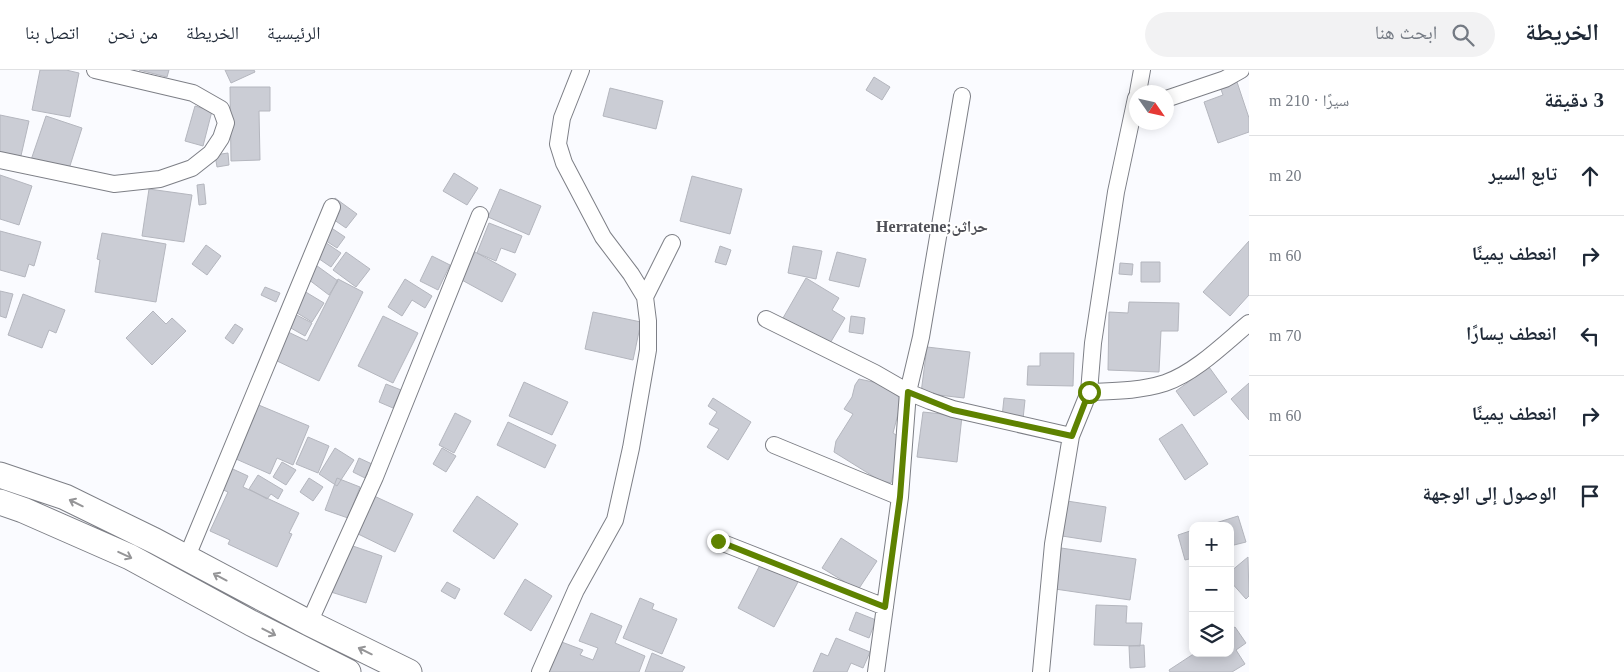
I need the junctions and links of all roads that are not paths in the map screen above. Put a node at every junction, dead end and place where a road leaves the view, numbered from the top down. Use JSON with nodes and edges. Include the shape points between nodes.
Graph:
{"nodes":[{"id":1,"x":95,"y":70,"type":"edge"},
{"id":2,"x":581,"y":70,"type":"edge"},
{"id":3,"x":1142,"y":70,"type":"edge"},
{"id":4,"x":1241,"y":70,"type":"edge"},
{"id":5,"x":1139,"y":85,"type":"edge"},
{"id":6,"x":962,"y":96,"type":"dead end"},
{"id":7,"x":1174,"y":96,"type":"edge"},
{"id":8,"x":1130,"y":130,"type":"edge"},
{"id":9,"x":0,"y":160,"type":"edge"},
{"id":10,"x":332,"y":207,"type":"dead end"},
{"id":11,"x":480,"y":215,"type":"dead end"},
{"id":12,"x":672,"y":243,"type":"dead end"},
{"id":13,"x":645,"y":297,"type":"junction"},
{"id":14,"x":766,"y":319,"type":"dead end"},
{"id":15,"x":1249,"y":323,"type":"edge"},
{"id":16,"x":908,"y":392,"type":"junction"},
{"id":17,"x":1089,"y":392,"type":"junction"},
{"id":18,"x":1072,"y":436,"type":"junction"},
{"id":19,"x":774,"y":445,"type":"dead end"},
{"id":20,"x":0,"y":475,"type":"edge"},
{"id":21,"x":900,"y":497,"type":"junction"},
{"id":22,"x":0,"y":502,"type":"edge"},
{"id":23,"x":718,"y":541,"type":"dead end"},
{"id":24,"x":186,"y":558,"type":"junction"},
{"id":25,"x":885,"y":607,"type":"junction"},
{"id":26,"x":309,"y":623,"type":"junction"},
{"id":27,"x":348,"y":672,"type":"edge"},
{"id":28,"x":409,"y":672,"type":"edge"},
{"id":29,"x":540,"y":672,"type":"edge"},
{"id":30,"x":876,"y":672,"type":"edge"},
{"id":31,"x":1041,"y":672,"type":"edge"}],
"edges":[{"from":1,"to":9,"type":"street","via":[[193,93],[221,109],[226,123],[221,138],[211,153],[192,168],[160,179],[114,184]]},
{"from":2,"to":13,"type":"street","via":[[562,118],[558,144],[564,163],[603,237]]},
{"from":3,"to":5,"type":"street"},
{"from":4,"to":7,"type":"street","via":[[1225,79]]},
{"from":6,"to":16,"type":"street","via":[[923,328]]},
{"from":8,"to":17,"type":"street","via":[[1116,192],[1093,343]]},
{"from":10,"to":24,"type":"street"},
{"from":11,"to":26,"type":"street","via":[[375,477]]},
{"from":12,"to":13,"type":"street"},
{"from":13,"to":29,"type":"street","via":[[648,350],[615,520],[576,590]]},
{"from":14,"to":16,"type":"street","via":[[875,372]]},
{"from":15,"to":17,"type":"street","via":[[1194,368],[1166,383],[1131,390]]},
{"from":16,"to":18,"type":"street","via":[[953,410]]},
{"from":16,"to":21,"type":"street"},
{"from":17,"to":18,"type":"street"},
{"from":18,"to":31,"type":"street","via":[[1053,544]]},
{"from":19,"to":21,"type":"street"},
{"from":24,"to":20,"type":"main road","one_way":true,"via":[[65,497]]},
{"from":21,"to":25,"type":"street"},
{"from":22,"to":27,"type":"main road","one_way":true,"via":[[130,557]]},
{"from":23,"to":25,"type":"street"},
{"from":26,"to":24,"type":"main road","one_way":true},
{"from":25,"to":30,"type":"street"},
{"from":28,"to":26,"type":"main road","one_way":true}]}
